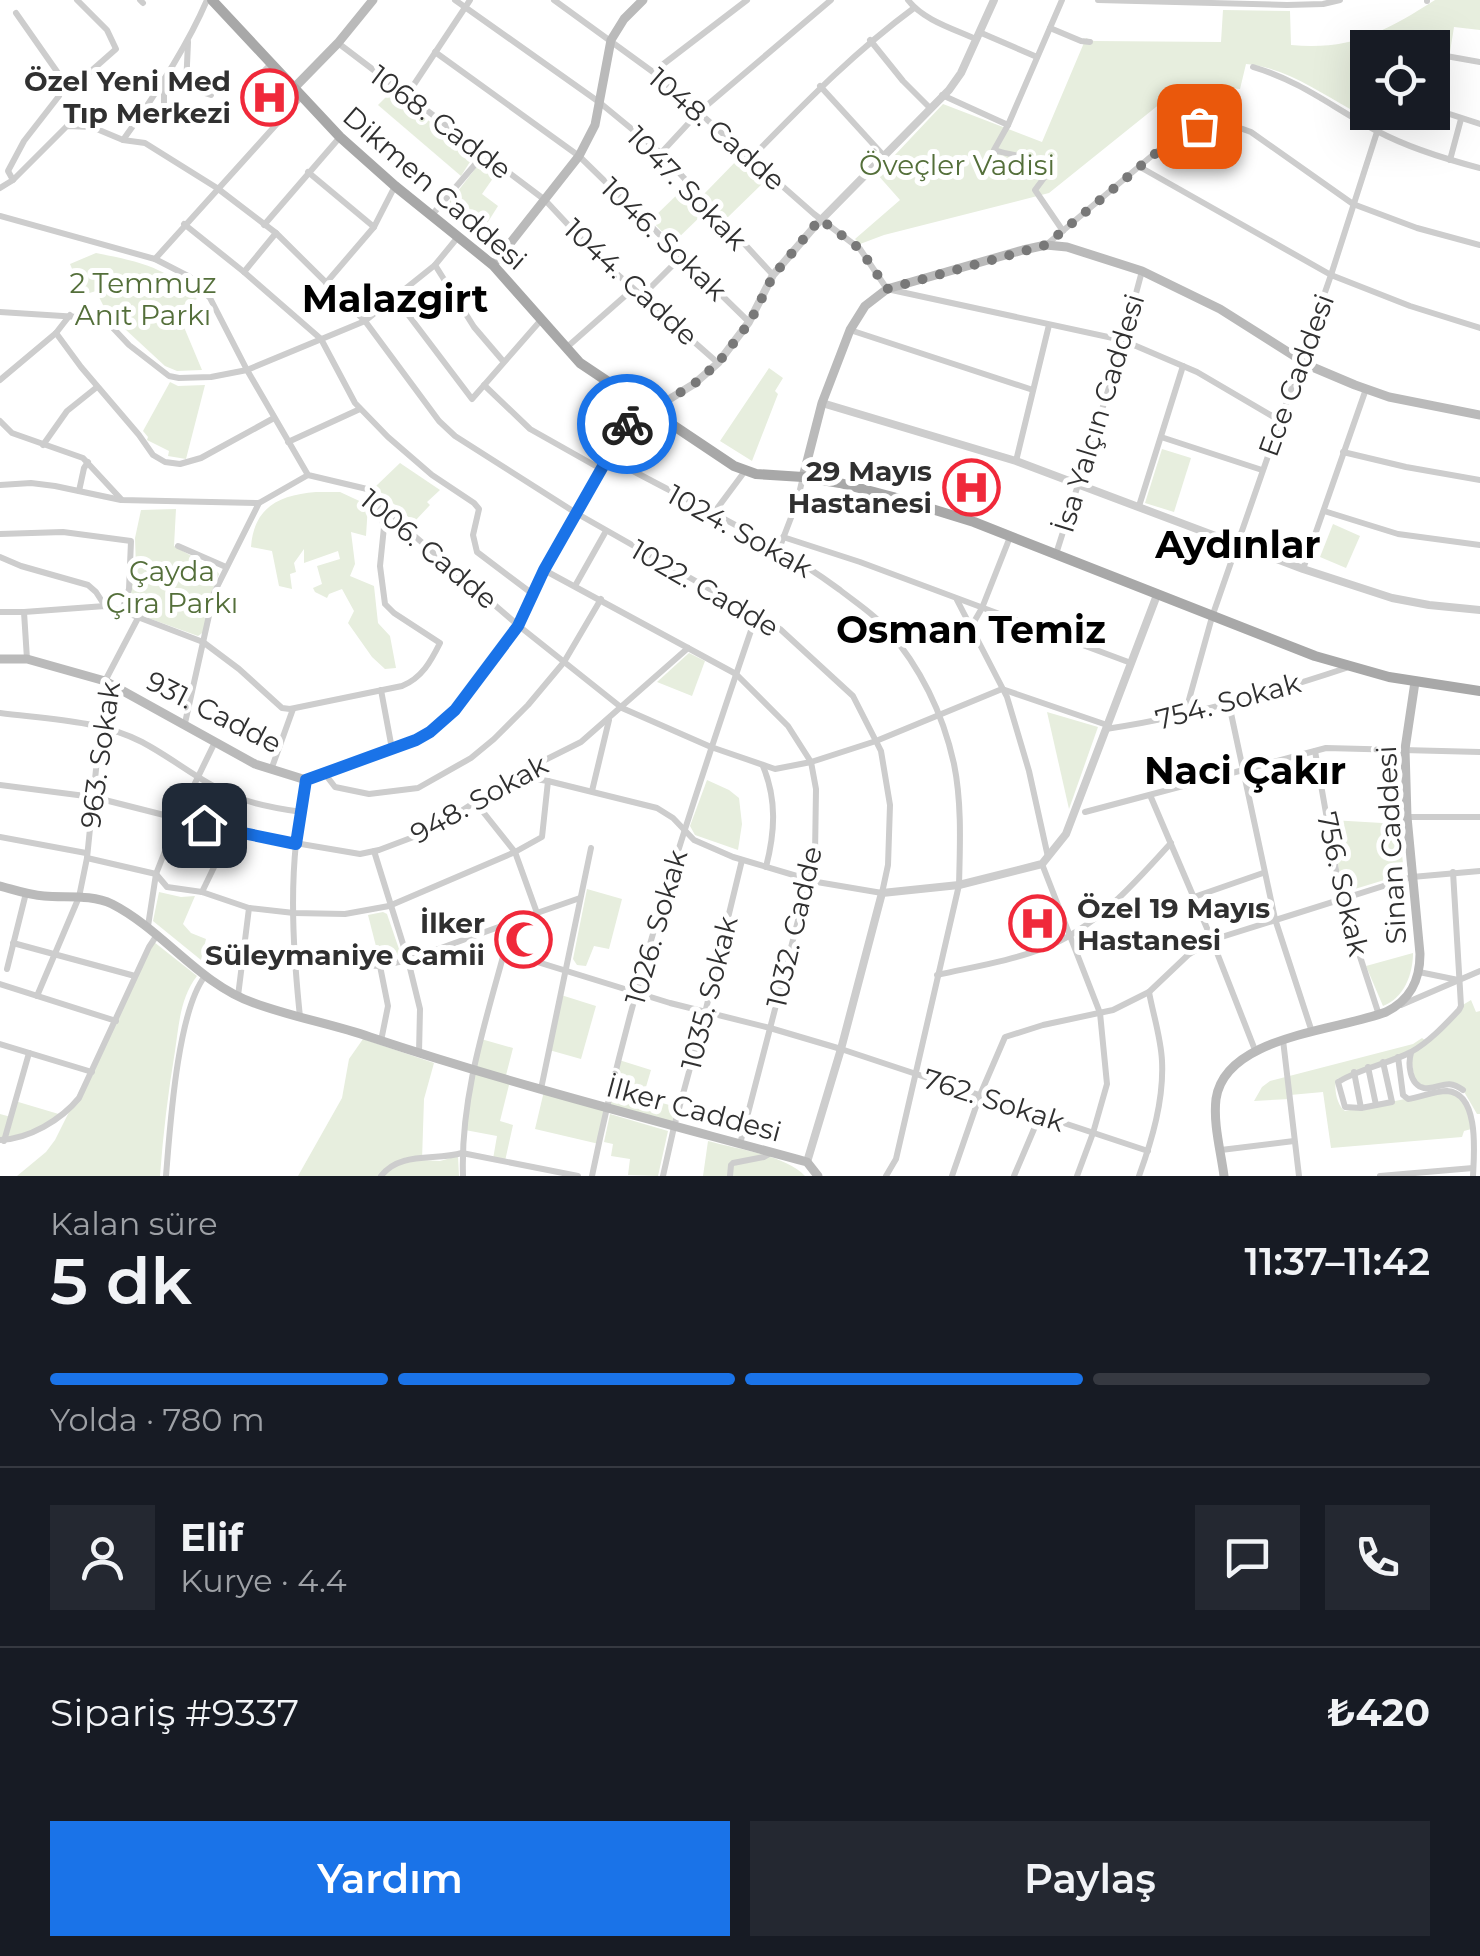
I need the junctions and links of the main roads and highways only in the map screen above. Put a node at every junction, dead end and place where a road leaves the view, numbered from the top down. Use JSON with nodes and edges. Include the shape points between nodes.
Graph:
{"nodes":[{"id":1,"x":210,"y":0,"type":"edge"},
{"id":2,"x":373,"y":0,"type":"edge"},
{"id":3,"x":642,"y":0,"type":"edge"},
{"id":4,"x":297,"y":93,"type":"junction"},
{"id":5,"x":493,"y":265,"type":"junction"},
{"id":6,"x":640,"y":404,"type":"junction"},
{"id":7,"x":1480,"y":415,"type":"edge"},
{"id":8,"x":803,"y":477,"type":"junction"},
{"id":9,"x":0,"y":659,"type":"edge"},
{"id":10,"x":1415,"y":682,"type":"junction"},
{"id":11,"x":1480,"y":690,"type":"edge"},
{"id":12,"x":0,"y":886,"type":"edge"},
{"id":13,"x":818,"y":1176,"type":"edge"},
{"id":14,"x":1224,"y":1176,"type":"edge"}],
"edges":[{"from":1,"to":4,"type":"main road","name":"Dikmen Caddesi"},
{"from":2,"to":4,"type":"main road"},
{"from":3,"to":5,"type":"main road","via":[[611,40],[594,125],[579,156]]},
{"from":4,"to":5,"type":"main road","name":"Dikmen Caddesi","via":[[394,186]]},
{"from":5,"to":6,"type":"main road","name":"Dikmen Caddesi","via":[[588,369]]},
{"from":6,"to":8,"type":"main road","name":"Dikmen Caddesi","via":[[745,472]]},
{"from":6,"to":9,"type":"main road","name":"931. Cadde","via":[[518,626],[444,721],[392,749],[306,780],[255,764],[106,681],[27,659]]},
{"from":7,"to":8,"type":"main road","via":[[1366,390],[1301,361],[1220,308],[1142,270],[1046,245],[887,289],[865,306],[822,403]]},
{"from":8,"to":10,"type":"main road","name":"Dikmen Caddesi","via":[[974,522],[1282,644]]},
{"from":10,"to":11,"type":"main road","name":"Dikmen Caddesi"},
{"from":10,"to":14,"type":"main road","name":"Sinan Caddesi","via":[[1405,749],[1420,944],[1414,988],[1400,1006],[1283,1040],[1234,1063],[1220,1084],[1216,1115]]},
{"from":12,"to":13,"type":"main road","name":"İlker Caddesi","via":[[112,904],[238,997],[540,1090],[807,1162]]}]}
